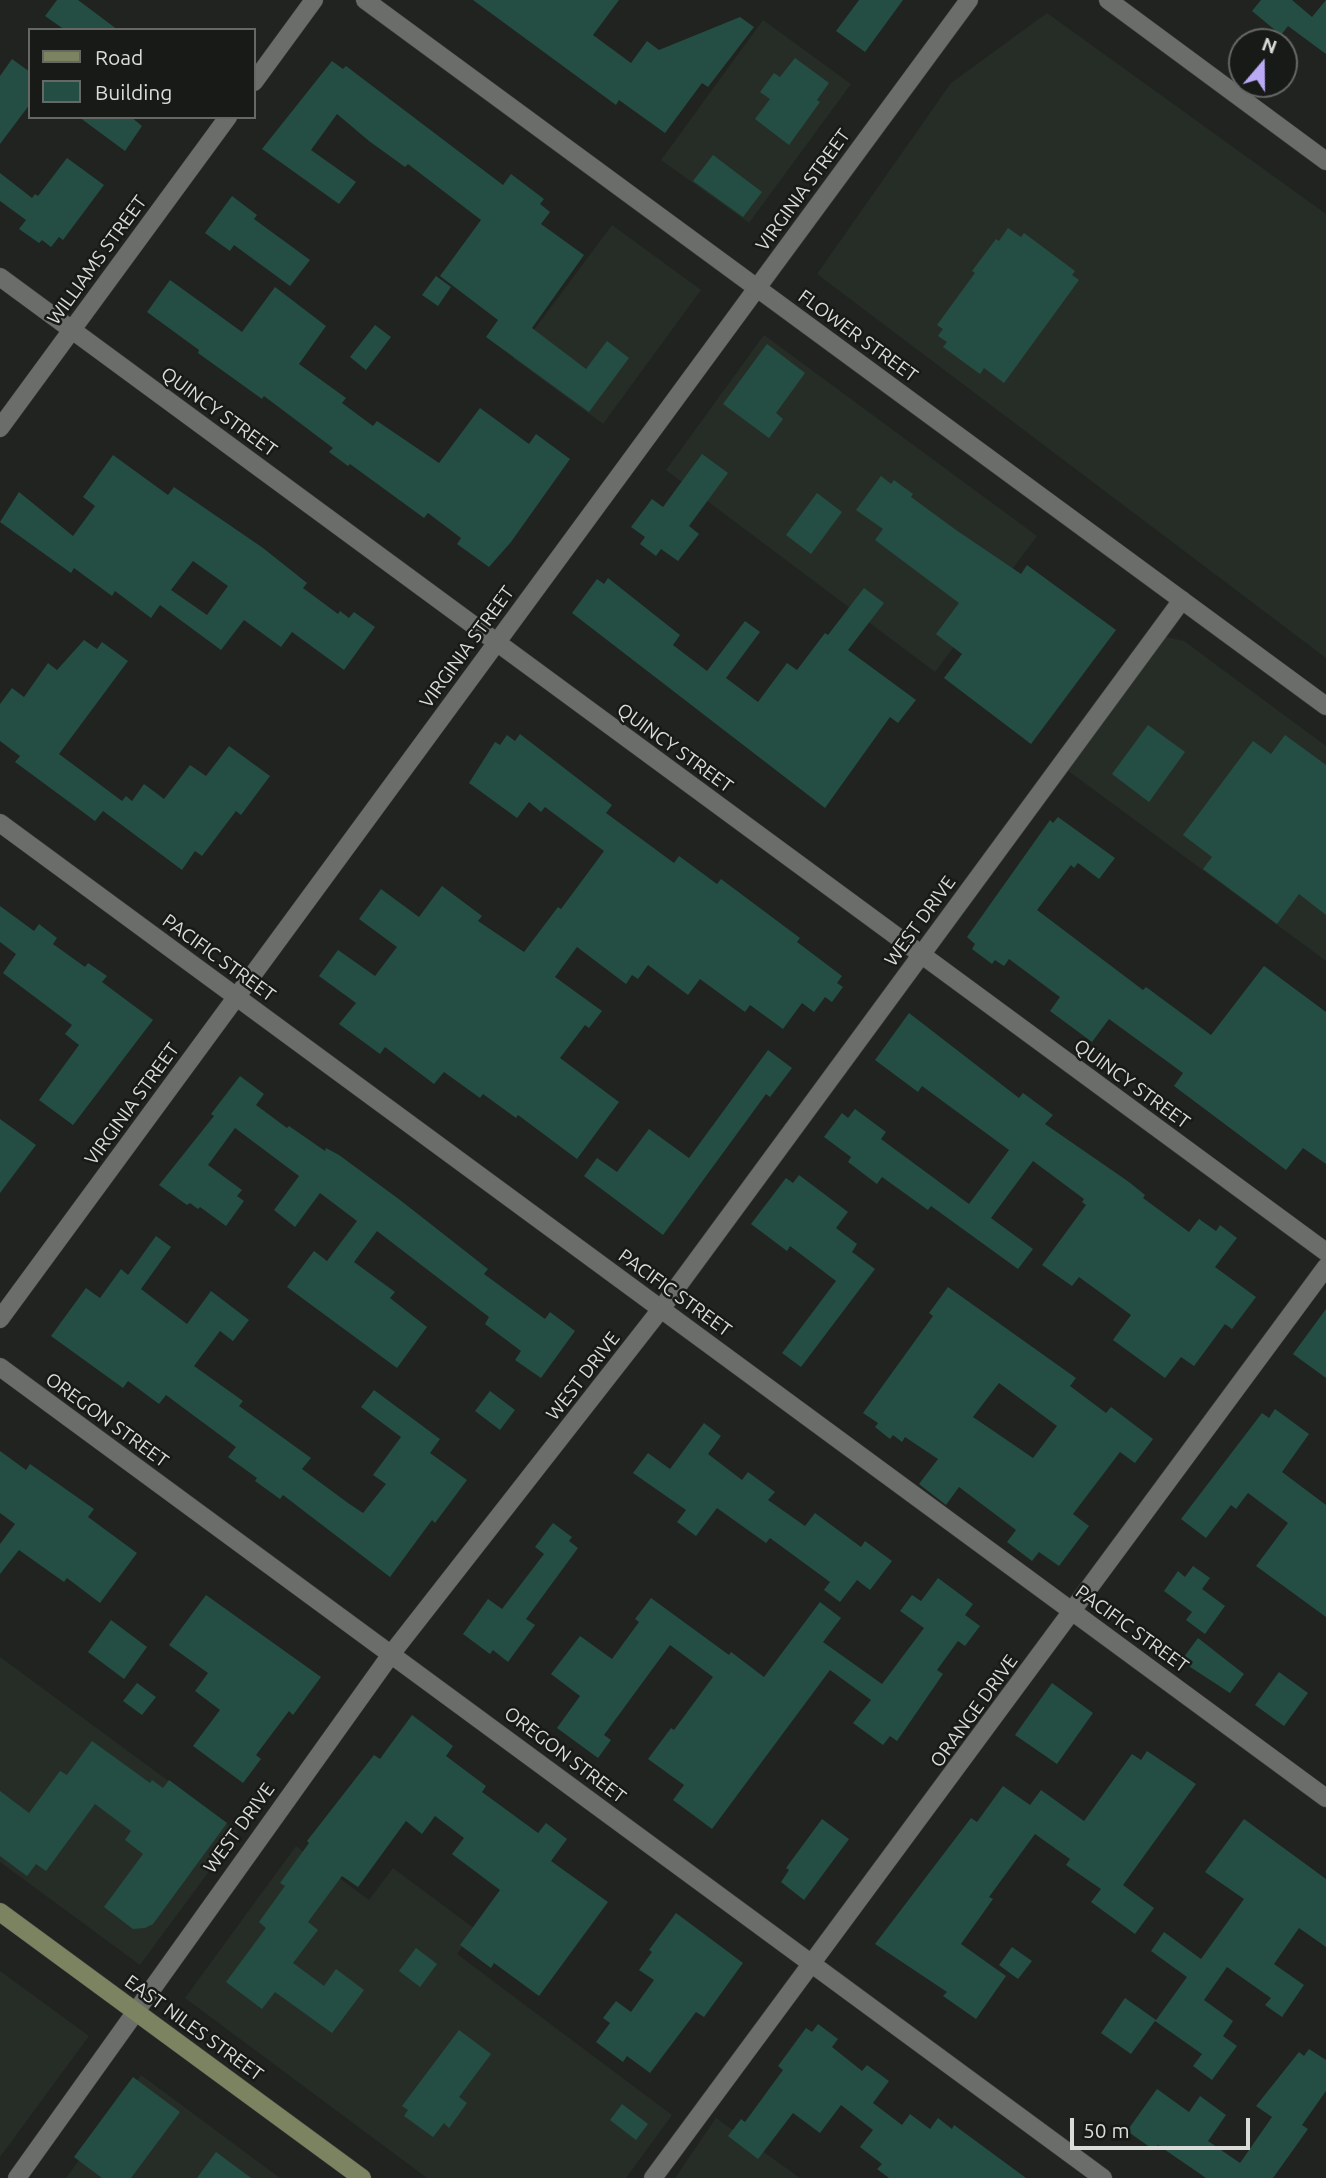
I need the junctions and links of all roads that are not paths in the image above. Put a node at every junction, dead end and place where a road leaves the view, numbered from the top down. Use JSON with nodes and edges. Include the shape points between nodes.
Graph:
{"nodes":[{"id":1,"x":314,"y":0,"type":"edge"},
{"id":2,"x":365,"y":0,"type":"edge"},
{"id":3,"x":969,"y":0,"type":"edge"},
{"id":4,"x":1108,"y":0,"type":"edge"},
{"id":5,"x":256,"y":79,"type":"edge"},
{"id":6,"x":227,"y":119,"type":"edge"},
{"id":7,"x":1326,"y":161,"type":"edge"},
{"id":8,"x":0,"y":277,"type":"edge"},
{"id":9,"x":757,"y":288,"type":"junction"},
{"id":10,"x":72,"y":330,"type":"junction"},
{"id":11,"x":0,"y":428,"type":"edge"},
{"id":12,"x":1182,"y":600,"type":"junction"},
{"id":13,"x":497,"y":642,"type":"junction"},
{"id":14,"x":1326,"y":706,"type":"edge"},
{"id":15,"x":0,"y":823,"type":"edge"},
{"id":16,"x":922,"y":955,"type":"junction"},
{"id":17,"x":237,"y":997,"type":"junction"},
{"id":18,"x":1326,"y":1252,"type":"edge"},
{"id":19,"x":1326,"y":1267,"type":"edge"},
{"id":20,"x":662,"y":1309,"type":"junction"},
{"id":21,"x":0,"y":1320,"type":"edge"},
{"id":22,"x":0,"y":1367,"type":"edge"},
{"id":23,"x":1073,"y":1612,"type":"junction"},
{"id":24,"x":392,"y":1653,"type":"junction"},
{"id":25,"x":1326,"y":1798,"type":"edge"},
{"id":26,"x":0,"y":1912,"type":"edge"},
{"id":27,"x":813,"y":1965,"type":"junction"},
{"id":28,"x":134,"y":2010,"type":"junction"},
{"id":29,"x":17,"y":2178,"type":"edge"},
{"id":30,"x":362,"y":2178,"type":"edge"},
{"id":31,"x":653,"y":2178,"type":"edge"},
{"id":32,"x":1103,"y":2178,"type":"edge"}],
"edges":[{"from":1,"to":5,"type":"street"},
{"from":2,"to":9,"type":"street","name":"FLOWER STREET"},
{"from":3,"to":9,"type":"street","name":"VIRGINIA STREET"},
{"from":4,"to":7,"type":"street"},
{"from":6,"to":10,"type":"street","name":"WILLIAMS STREET"},
{"from":8,"to":10,"type":"street","name":"QUINCY STREET"},
{"from":9,"to":12,"type":"street","name":"FLOWER STREET"},
{"from":9,"to":13,"type":"street","name":"VIRGINIA STREET"},
{"from":10,"to":11,"type":"street","name":"WILLIAMS STREET"},
{"from":10,"to":13,"type":"street","name":"QUINCY STREET"},
{"from":12,"to":14,"type":"street","name":"FLOWER STREET"},
{"from":12,"to":16,"type":"street","name":"WEST DRIVE"},
{"from":13,"to":16,"type":"street","name":"QUINCY STREET"},
{"from":13,"to":17,"type":"street","name":"VIRGINIA STREET"},
{"from":15,"to":17,"type":"street","name":"PACIFIC STREET"},
{"from":16,"to":18,"type":"street","name":"QUINCY STREET"},
{"from":16,"to":20,"type":"street","name":"WEST DRIVE"},
{"from":17,"to":20,"type":"street","name":"PACIFIC STREET"},
{"from":17,"to":21,"type":"street","name":"VIRGINIA STREET"},
{"from":19,"to":23,"type":"street","name":"ORANGE DRIVE"},
{"from":20,"to":23,"type":"street","name":"PACIFIC STREET"},
{"from":20,"to":24,"type":"street","name":"WEST DRIVE"},
{"from":22,"to":24,"type":"street","name":"OREGON STREET"},
{"from":23,"to":25,"type":"street","name":"PACIFIC STREET"},
{"from":23,"to":27,"type":"street","name":"ORANGE DRIVE"},
{"from":24,"to":27,"type":"street","name":"OREGON STREET"},
{"from":24,"to":28,"type":"street","name":"WEST DRIVE"},
{"from":26,"to":28,"type":"main road","name":"EAST NILES STREET"},
{"from":27,"to":31,"type":"street","name":"ORANGE DRIVE"},
{"from":27,"to":32,"type":"street","name":"OREGON STREET"},
{"from":28,"to":29,"type":"street","name":"WEST DRIVE"},
{"from":28,"to":30,"type":"main road","name":"EAST NILES STREET"}]}
